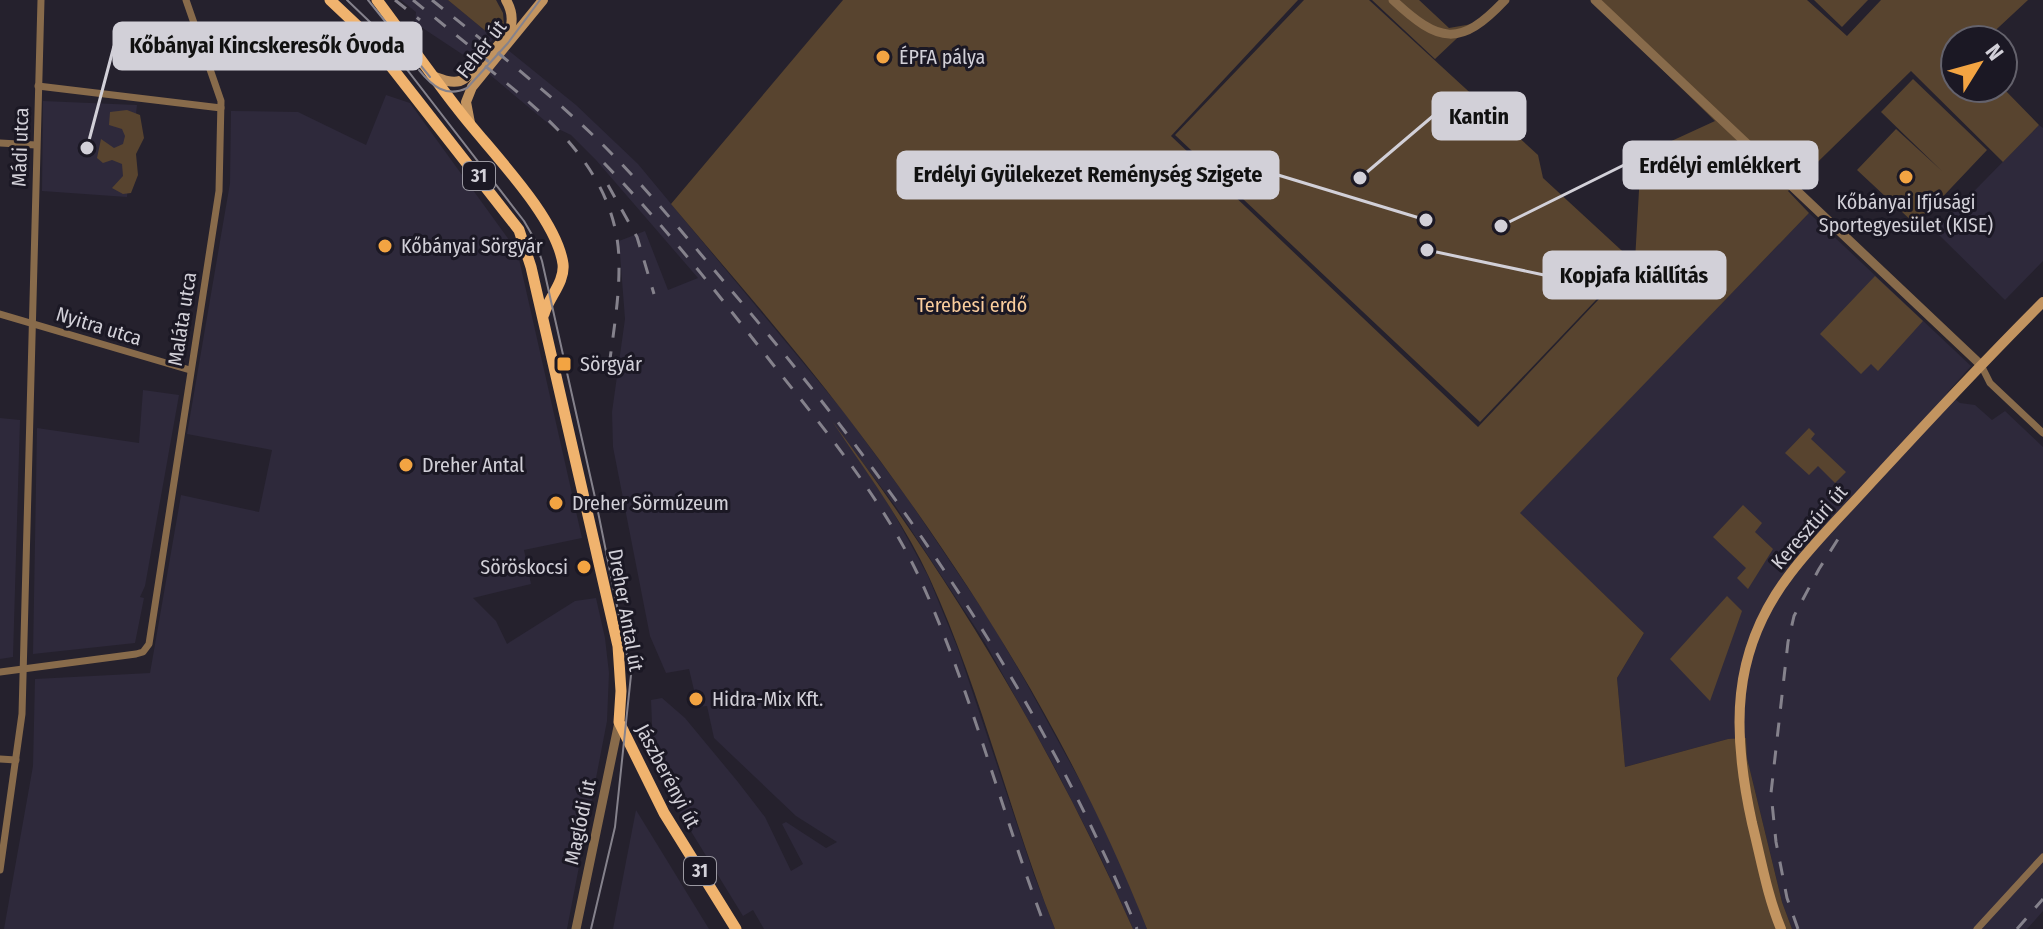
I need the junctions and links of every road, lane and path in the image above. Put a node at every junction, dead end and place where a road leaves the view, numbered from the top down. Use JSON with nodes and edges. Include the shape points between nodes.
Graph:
{"nodes":[{"id":1,"x":41,"y":0,"type":"edge"},
{"id":2,"x":186,"y":0,"type":"edge"},
{"id":3,"x":330,"y":0,"type":"edge"},
{"id":4,"x":377,"y":0,"type":"edge"},
{"id":5,"x":506,"y":0,"type":"edge"},
{"id":6,"x":543,"y":0,"type":"edge"},
{"id":7,"x":1393,"y":0,"type":"edge"},
{"id":8,"x":1505,"y":0,"type":"edge"},
{"id":9,"x":1595,"y":0,"type":"edge"},
{"id":10,"x":435,"y":77,"type":"junction"},
{"id":11,"x":38,"y":86,"type":"junction"},
{"id":12,"x":221,"y":108,"type":"junction"},
{"id":13,"x":471,"y":127,"type":"junction"},
{"id":14,"x":0,"y":143,"type":"edge"},
{"id":15,"x":36,"y":145,"type":"junction"},
{"id":16,"x":531,"y":267,"type":"junction"},
{"id":17,"x":561,"y":280,"type":"junction"},
{"id":18,"x":2043,"y":302,"type":"edge"},
{"id":19,"x":0,"y":314,"type":"edge"},
{"id":20,"x":543,"y":318,"type":"junction"},
{"id":21,"x":31,"y":322,"type":"junction"},
{"id":22,"x":1981,"y":365,"type":"junction"},
{"id":23,"x":190,"y":370,"type":"junction"},
{"id":24,"x":2043,"y":433,"type":"edge"},
{"id":25,"x":21,"y":670,"type":"junction"},
{"id":26,"x":0,"y":672,"type":"edge"},
{"id":27,"x":619,"y":722,"type":"junction"},
{"id":28,"x":0,"y":759,"type":"edge"},
{"id":29,"x":16,"y":760,"type":"junction"},
{"id":30,"x":2043,"y":857,"type":"edge"},
{"id":31,"x":0,"y":870,"type":"edge"},
{"id":32,"x":576,"y":929,"type":"edge"},
{"id":33,"x":736,"y":929,"type":"edge"},
{"id":34,"x":1781,"y":929,"type":"edge"},
{"id":35,"x":1977,"y":929,"type":"edge"}],
"edges":[{"from":1,"to":11,"type":"street","name":"Mádi utca"},
{"from":2,"to":12,"type":"street","name":"Maláta utca"},
{"from":3,"to":16,"type":"main road","name":"Dreher Antal út","number":"31","via":[[364,32],[512,217]]},
{"from":4,"to":10,"type":"main road","number":"31"},
{"from":5,"to":10,"type":"main road","name":"Fehér út","via":[[511,27],[476,69],[465,79]]},
{"from":6,"to":13,"type":"main road","name":"Fehér út","via":[[472,87],[466,102]]},
{"from":7,"to":8,"type":"street","via":[[1419,24],[1451,35],[1480,25]]},
{"from":9,"to":22,"type":"street"},
{"from":10,"to":13,"type":"main road","number":"31"},
{"from":11,"to":12,"type":"street"},
{"from":11,"to":15,"type":"street","name":"Mádi utca"},
{"from":12,"to":23,"type":"street","name":"Maláta utca","via":[[219,191]]},
{"from":13,"to":17,"type":"main road","number":"31","via":[[542,214],[561,255]]},
{"from":14,"to":15,"type":"street"},
{"from":15,"to":21,"type":"street","name":"Mádi utca"},
{"from":16,"to":17,"type":"main road","via":[[544,282]]},
{"from":16,"to":20,"type":"main road","name":"Dreher Antal út","number":"31"},
{"from":17,"to":20,"type":"main road"},
{"from":18,"to":22,"type":"main road","name":"Keresztúri út"},
{"from":19,"to":21,"type":"street","name":"Nyitra utca"},
{"from":20,"to":27,"type":"main road","name":"Dreher Antal út","number":"31","via":[[618,646]]},
{"from":21,"to":23,"type":"street","name":"Nyitra utca"},
{"from":21,"to":25,"type":"street","name":"Mádi utca"},
{"from":22,"to":24,"type":"street","via":[[1990,383]]},
{"from":22,"to":34,"type":"main road","name":"Keresztúri út","via":[[1791,572],[1749,654],[1738,713],[1740,767]]},
{"from":23,"to":25,"type":"street","name":"Maláta utca","via":[[147,648],[136,654]]},
{"from":25,"to":26,"type":"street"},
{"from":25,"to":29,"type":"street","name":"Mádi utca"},
{"from":27,"to":32,"type":"street","name":"Maglódi út"},
{"from":27,"to":33,"type":"main road","name":"Jászberényi út","number":"31","via":[[664,813]]},
{"from":28,"to":29,"type":"street"},
{"from":29,"to":31,"type":"street","name":"Mádi utca"},
{"from":30,"to":35,"type":"street"}]}
